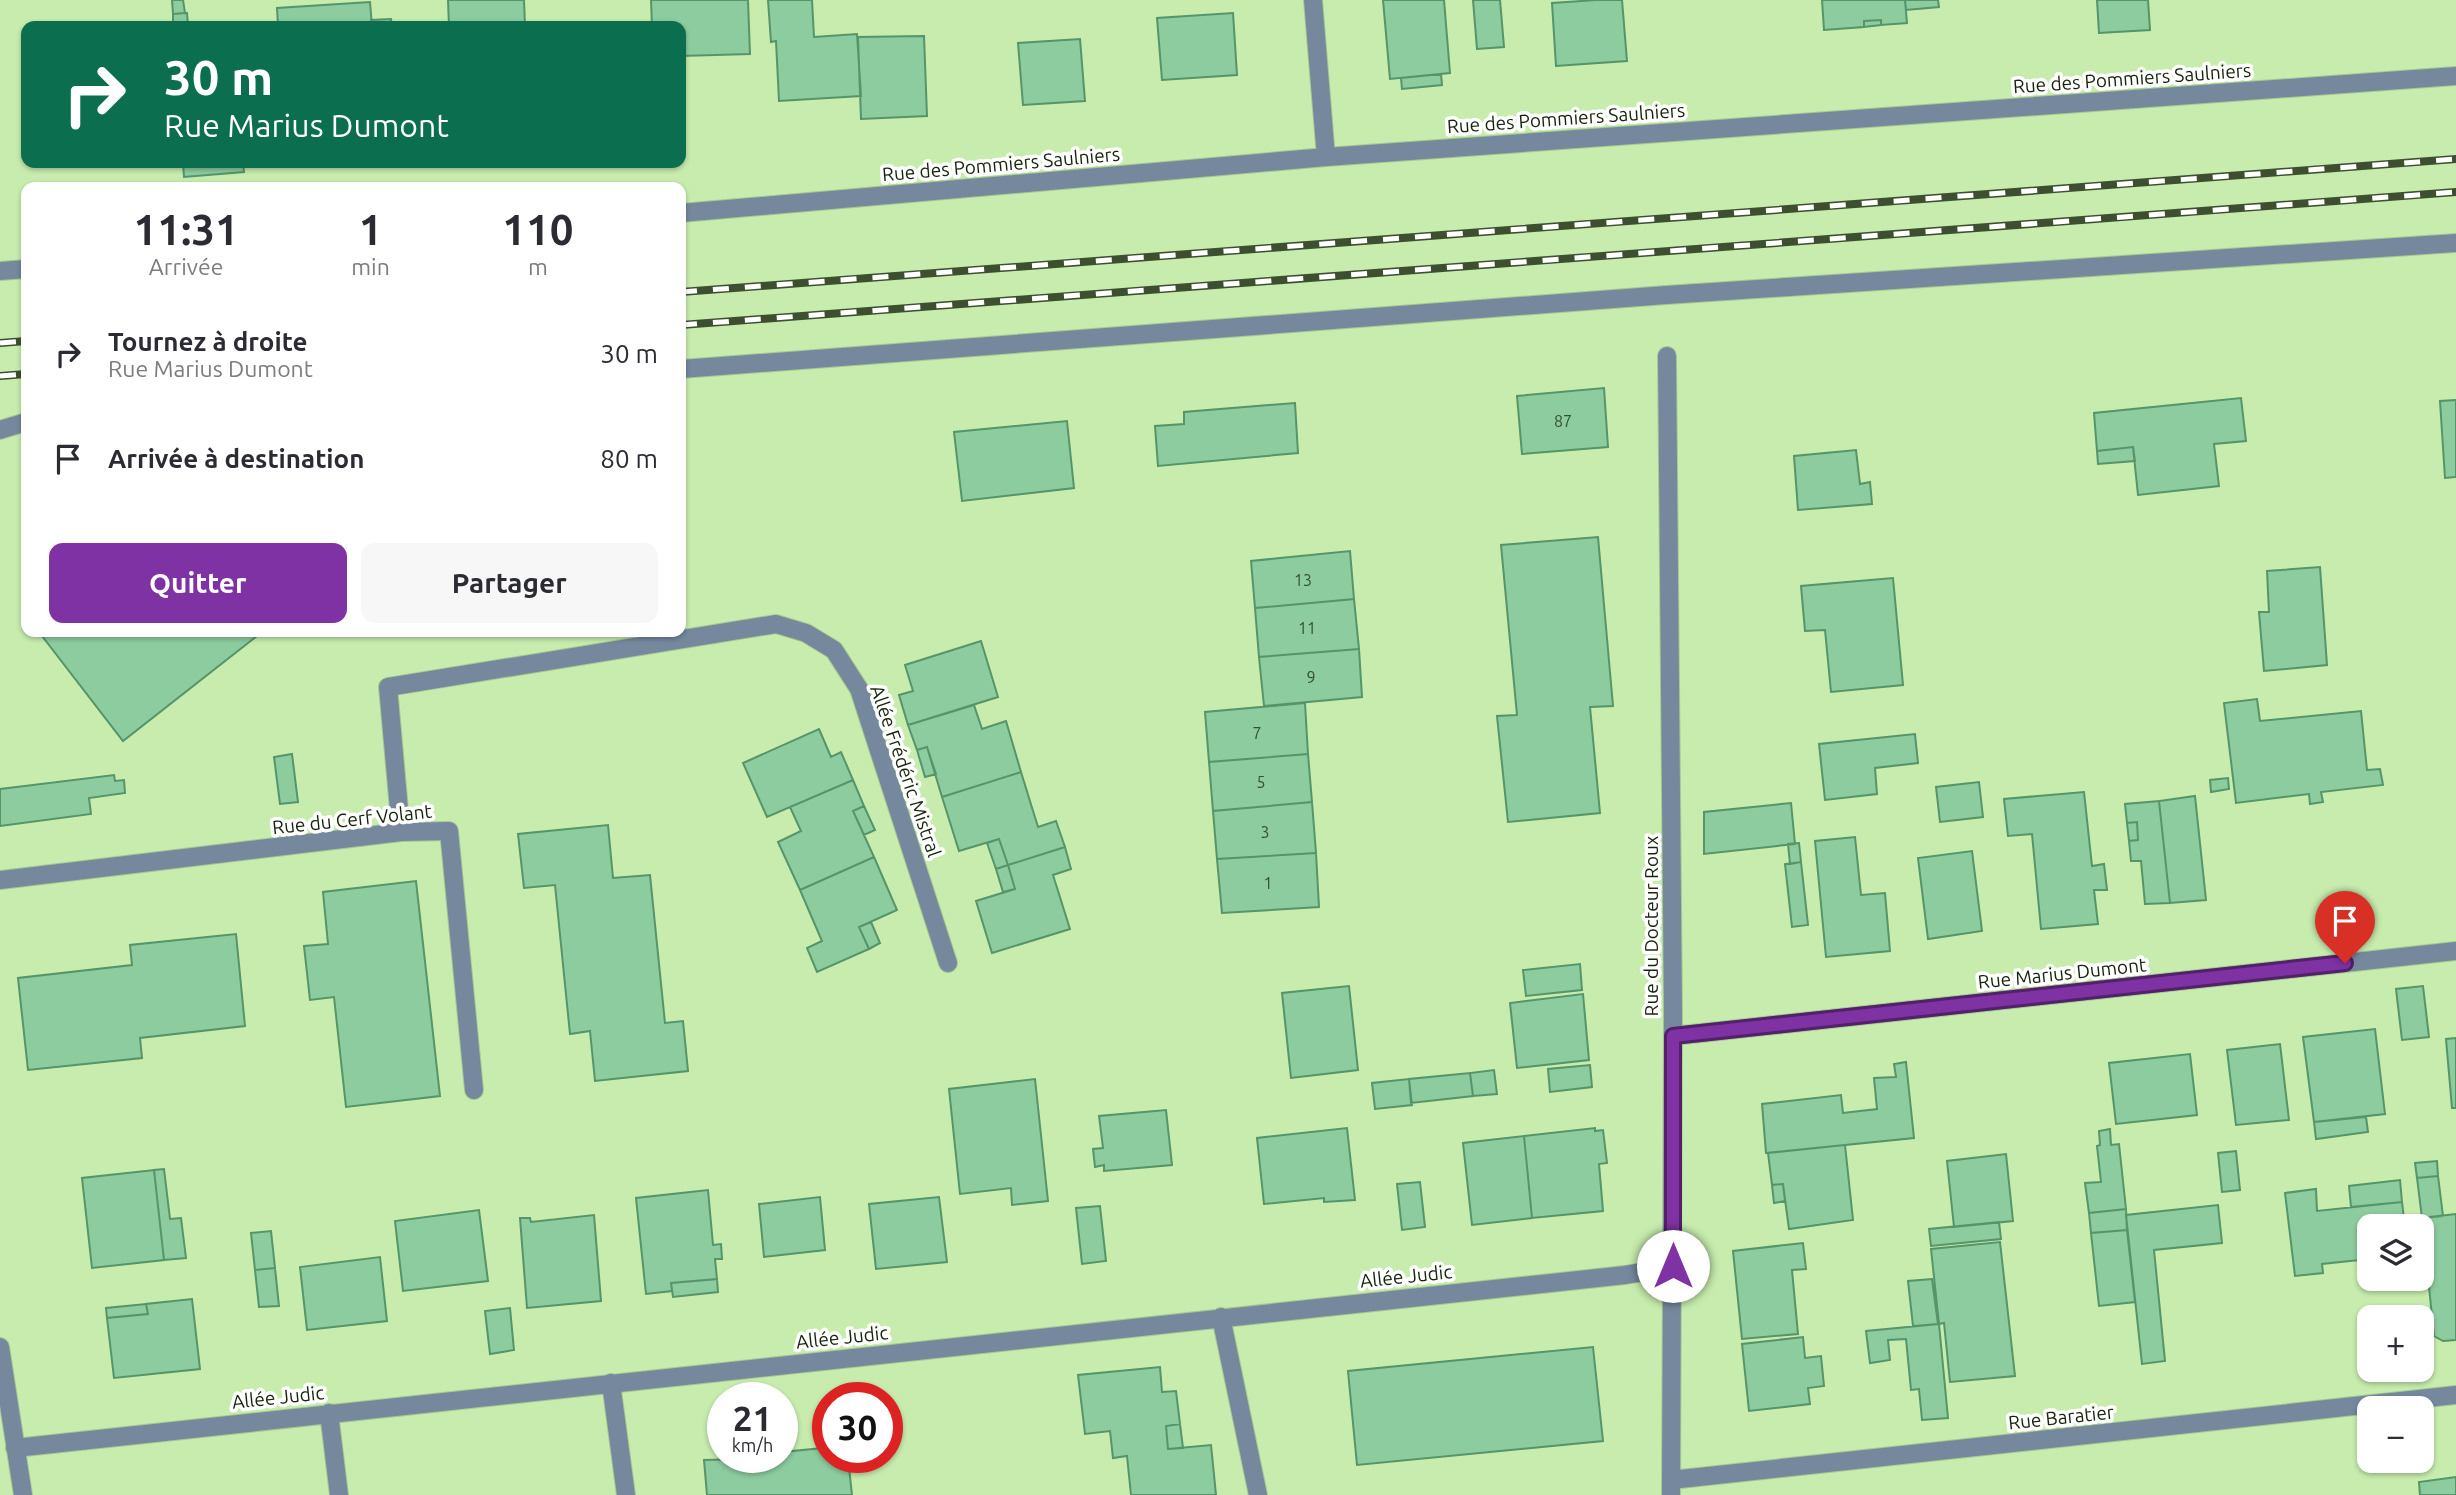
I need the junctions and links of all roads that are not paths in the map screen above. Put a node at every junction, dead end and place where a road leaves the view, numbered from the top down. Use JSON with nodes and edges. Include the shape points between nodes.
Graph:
{"nodes":[{"id":1,"x":1313,"y":0,"type":"edge"},
{"id":2,"x":2456,"y":76,"type":"edge"},
{"id":3,"x":1326,"y":157,"type":"junction"},
{"id":4,"x":686,"y":213,"type":"edge"},
{"id":5,"x":2456,"y":243,"type":"edge"},
{"id":6,"x":21,"y":269,"type":"edge"},
{"id":7,"x":0,"y":271,"type":"edge"},
{"id":8,"x":1667,"y":356,"type":"dead end"},
{"id":9,"x":686,"y":369,"type":"edge"},
{"id":10,"x":21,"y":424,"type":"edge"},
{"id":11,"x":0,"y":430,"type":"edge"},
{"id":12,"x":401,"y":832,"type":"junction"},
{"id":13,"x":0,"y":880,"type":"edge"},
{"id":14,"x":2456,"y":951,"type":"edge"},
{"id":15,"x":948,"y":962,"type":"dead end"},
{"id":16,"x":1673,"y":1036,"type":"junction"},
{"id":17,"x":474,"y":1090,"type":"dead end"},
{"id":18,"x":1673,"y":1266,"type":"junction"},
{"id":19,"x":1221,"y":1317,"type":"junction"},
{"id":20,"x":0,"y":1347,"type":"edge"},
{"id":21,"x":611,"y":1383,"type":"junction"},
{"id":22,"x":2456,"y":1395,"type":"edge"},
{"id":23,"x":329,"y":1413,"type":"junction"},
{"id":24,"x":15,"y":1448,"type":"junction"},
{"id":25,"x":1671,"y":1488,"type":"edge"},
{"id":26,"x":23,"y":1495,"type":"edge"},
{"id":27,"x":339,"y":1495,"type":"edge"},
{"id":28,"x":626,"y":1495,"type":"edge"},
{"id":29,"x":1258,"y":1495,"type":"edge"}],
"edges":[{"from":1,"to":3,"type":"street"},
{"from":2,"to":3,"type":"street","name":"Rue des Pommiers Saulniers"},
{"from":3,"to":4,"type":"street","name":"Rue des Pommiers Saulniers"},
{"from":5,"to":9,"type":"street","via":[[1666,295]]},
{"from":6,"to":7,"type":"street"},
{"from":8,"to":16,"type":"street","name":"Rue du Docteur Roux"},
{"from":10,"to":11,"type":"street"},
{"from":12,"to":13,"type":"street","name":"Rue du Cerf Volant"},
{"from":12,"to":15,"type":"street","name":"Allée Frédéric Mistral","via":[[388,687],[776,624],[806,633],[834,650],[859,690]]},
{"from":12,"to":17,"type":"street","name":"Rue du Cerf Volant","via":[[449,831]]},
{"from":14,"to":16,"type":"street","name":"Rue Marius Dumont"},
{"from":16,"to":18,"type":"street","name":"Rue du Docteur Roux"},
{"from":18,"to":19,"type":"street","name":"Allée Judic","via":[[1625,1275]]},
{"from":18,"to":25,"type":"street","name":"Rue du Docteur Roux"},
{"from":19,"to":21,"type":"street","name":"Allée Judic"},
{"from":19,"to":29,"type":"street"},
{"from":20,"to":24,"type":"street"},
{"from":21,"to":23,"type":"street","name":"Allée Judic"},
{"from":21,"to":28,"type":"street"},
{"from":22,"to":25,"type":"street","name":"Rue Baratier"},
{"from":23,"to":24,"type":"street","name":"Allée Judic"},
{"from":23,"to":27,"type":"street"},
{"from":24,"to":26,"type":"street"}]}
